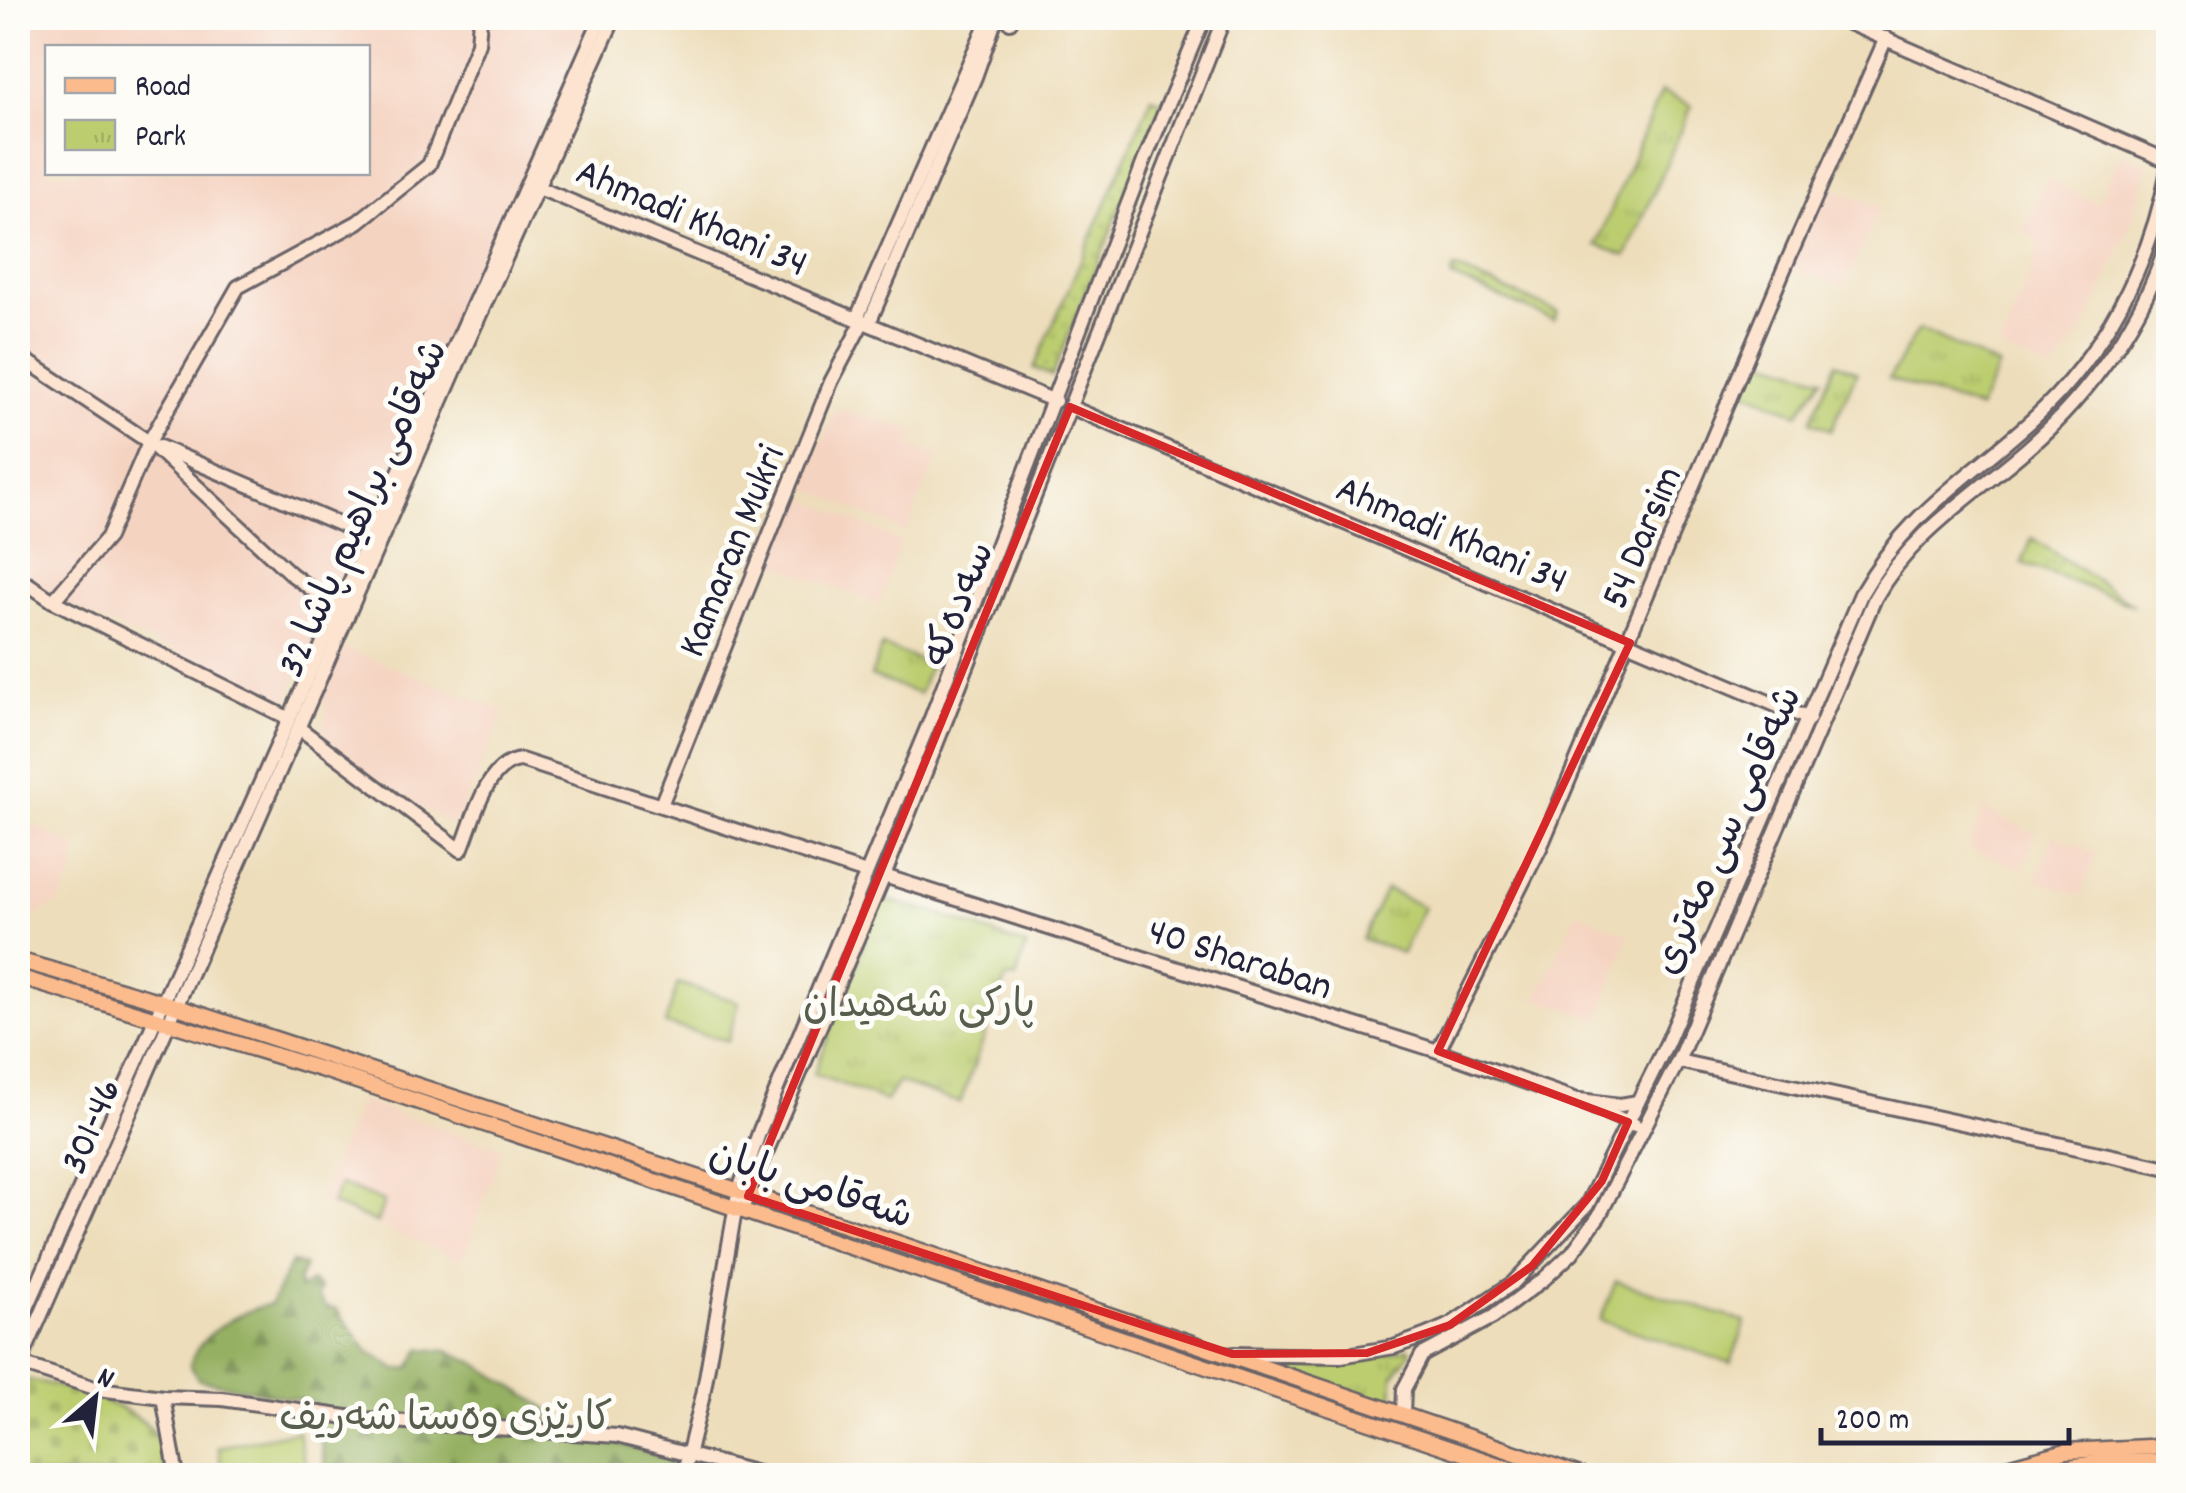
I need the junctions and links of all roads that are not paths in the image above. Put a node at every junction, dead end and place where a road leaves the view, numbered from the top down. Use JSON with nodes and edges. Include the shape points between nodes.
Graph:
{"nodes":[{"id":1,"x":480,"y":18,"type":"edge"},
{"id":2,"x":601,"y":18,"type":"edge"},
{"id":3,"x":614,"y":18,"type":"edge"},
{"id":4,"x":1204,"y":18,"type":"edge"},
{"id":5,"x":1224,"y":18,"type":"edge"},
{"id":6,"x":1836,"y":18,"type":"edge"},
{"id":7,"x":2166,"y":18,"type":"edge"},
{"id":8,"x":1002,"y":19,"type":"edge"},
{"id":9,"x":1886,"y":38,"type":"junction"},
{"id":10,"x":2168,"y":48,"type":"edge"},
{"id":11,"x":2168,"y":160,"type":"edge"},
{"id":12,"x":2168,"y":170,"type":"edge"},
{"id":13,"x":532,"y":185,"type":"junction"},
{"id":14,"x":1123,"y":224,"type":"junction"},
{"id":15,"x":1140,"y":231,"type":"junction"},
{"id":16,"x":2168,"y":238,"type":"edge"},
{"id":17,"x":1109,"y":258,"type":"junction"},
{"id":18,"x":1126,"y":265,"type":"junction"},
{"id":19,"x":863,"y":321,"type":"junction"},
{"id":20,"x":18,"y":355,"type":"edge"},
{"id":21,"x":1055,"y":401,"type":"junction"},
{"id":22,"x":1070,"y":407,"type":"junction"},
{"id":23,"x":149,"y":442,"type":"junction"},
{"id":24,"x":1922,"y":512,"type":"junction"},
{"id":25,"x":1934,"y":525,"type":"junction"},
{"id":26,"x":369,"y":537,"type":"junction"},
{"id":27,"x":18,"y":577,"type":"edge"},
{"id":28,"x":988,"y":592,"type":"junction"},
{"id":29,"x":53,"y":602,"type":"junction"},
{"id":30,"x":337,"y":608,"type":"junction"},
{"id":31,"x":980,"y":613,"type":"junction"},
{"id":32,"x":1630,"y":643,"type":"junction"},
{"id":33,"x":1809,"y":719,"type":"junction"},
{"id":34,"x":293,"y":723,"type":"junction"},
{"id":35,"x":661,"y":806,"type":"junction"},
{"id":36,"x":866,"y":873,"type":"junction"},
{"id":37,"x":884,"y":876,"type":"junction"},
{"id":38,"x":18,"y":960,"type":"edge"},
{"id":39,"x":18,"y":977,"type":"edge"},
{"id":40,"x":812,"y":1001,"type":"junction"},
{"id":41,"x":169,"y":1004,"type":"junction"},
{"id":42,"x":829,"y":1008,"type":"junction"},
{"id":43,"x":161,"y":1021,"type":"junction"},
{"id":44,"x":1438,"y":1052,"type":"junction"},
{"id":45,"x":1678,"y":1061,"type":"junction"},
{"id":46,"x":1577,"y":1100,"type":"junction"},
{"id":47,"x":1638,"y":1102,"type":"junction"},
{"id":48,"x":1628,"y":1122,"type":"junction"},
{"id":49,"x":1642,"y":1128,"type":"junction"},
{"id":50,"x":2168,"y":1168,"type":"edge"},
{"id":51,"x":740,"y":1204,"type":"junction"},
{"id":52,"x":1042,"y":1291,"type":"junction"},
{"id":53,"x":1077,"y":1302,"type":"junction"},
{"id":54,"x":1487,"y":1302,"type":"junction"},
{"id":55,"x":1034,"y":1311,"type":"junction"},
{"id":56,"x":1493,"y":1317,"type":"junction"},
{"id":57,"x":1071,"y":1323,"type":"junction"},
{"id":58,"x":18,"y":1328,"type":"edge"},
{"id":59,"x":1232,"y":1354,"type":"junction"},
{"id":60,"x":19,"y":1363,"type":"edge"},
{"id":61,"x":162,"y":1397,"type":"junction"},
{"id":62,"x":1403,"y":1414,"type":"junction"},
{"id":63,"x":2168,"y":1446,"type":"edge"},
{"id":64,"x":1518,"y":1452,"type":"junction"},
{"id":65,"x":687,"y":1454,"type":"junction"},
{"id":66,"x":1541,"y":1460,"type":"junction"},
{"id":67,"x":2168,"y":1463,"type":"edge"},
{"id":68,"x":1511,"y":1469,"type":"junction"},
{"id":69,"x":177,"y":1476,"type":"edge"},
{"id":70,"x":684,"y":1476,"type":"edge"},
{"id":71,"x":769,"y":1476,"type":"edge"},
{"id":72,"x":1533,"y":1476,"type":"edge"},
{"id":73,"x":1583,"y":1476,"type":"edge"},
{"id":74,"x":1974,"y":1476,"type":"edge"},
{"id":75,"x":2022,"y":1476,"type":"edge"}],
"edges":[{"from":1,"to":23,"type":"main road","via":[[478,43],[418,178],[358,222],[238,287]]},
{"from":2,"to":13,"type":"main road","name":"شەقامی براهیم پاشا 32"},
{"from":3,"to":13,"type":"main road","name":"شەقامی براهیم پاشا 32"},
{"from":4,"to":14,"type":"main road","name":"سەدەکە"},
{"from":5,"to":15,"type":"main road","name":"سەدەکە"},
{"from":6,"to":9,"type":"main road"},
{"from":7,"to":10,"type":"main road"},
{"from":8,"to":19,"type":"main road","name":"Kamaran Mukri","via":[[930,163]]},
{"from":9,"to":11,"type":"main road"},
{"from":9,"to":32,"type":"main road","name":"54 Darsim"},
{"from":12,"to":24,"type":"main road","name":"شەقامی سی مەتری","via":[[2137,274],[2095,347],[2033,419]]},
{"from":13,"to":19,"type":"main road","name":"Ahmadi Khani 34"},
{"from":13,"to":26,"type":"main road","name":"شەقامی براهیم پاشا 32"},
{"from":13,"to":34,"type":"main road","name":"شەقامی براهیم پاشا 32"},
{"from":14,"to":15,"type":"main road","via":[[1126,236]]},
{"from":14,"to":17,"type":"main road","name":"سەدەکە"},
{"from":15,"to":18,"type":"main road","name":"سەدەکە"},
{"from":16,"to":25,"type":"main road","name":"شەقامی سی مەتری","via":[[2134,317],[2069,407]]},
{"from":17,"to":18,"type":"main road","via":[[1122,252]]},
{"from":17,"to":21,"type":"main road","name":"سەدەکە"},
{"from":18,"to":22,"type":"main road","name":"سەدەکە"},
{"from":19,"to":21,"type":"main road","name":"Ahmadi Khani 34"},
{"from":19,"to":35,"type":"main road","name":"Kamaran Mukri","via":[[831,382]]},
{"from":20,"to":23,"type":"main road"},
{"from":21,"to":28,"type":"main road","name":"سەدەکە"},
{"from":22,"to":28,"type":"main road","name":"سەدەکە"},
{"from":22,"to":32,"type":"main road","name":"Ahmadi Khani 34"},
{"from":23,"to":26,"type":"main road"},
{"from":23,"to":29,"type":"main road","via":[[108,537]]},
{"from":23,"to":30,"type":"main road"},
{"from":24,"to":25,"type":"main road"},
{"from":24,"to":33,"type":"main road","name":"شەقامی سی مەتری","via":[[1893,542],[1862,594]]},
{"from":25,"to":45,"type":"main road","name":"شەقامی سی مەتری","via":[[1892,567],[1875,598]]},
{"from":26,"to":30,"type":"main road","name":"شەقامی براهیم پاشا 32"},
{"from":27,"to":29,"type":"main road"},
{"from":28,"to":31,"type":"main road","name":"سەدەکە"},
{"from":29,"to":34,"type":"main road"},
{"from":30,"to":34,"type":"main road","name":"شەقامی براهیم پاشا 32"},
{"from":31,"to":36,"type":"main road","name":"سەدەکە"},
{"from":31,"to":37,"type":"main road","name":"سەدەکە"},
{"from":32,"to":33,"type":"main road","name":"Ahmadi Khani 34"},
{"from":32,"to":44,"type":"main road","name":"54 Darsim","via":[[1541,846]]},
{"from":33,"to":47,"type":"main road","name":"شەقامی سی مەتری"},
{"from":34,"to":35,"type":"main road","via":[[461,850],[496,773],[514,760]]},
{"from":34,"to":41,"type":"main road","name":"شەقامی براهیم پاشا 32"},
{"from":35,"to":36,"type":"main road"},
{"from":36,"to":40,"type":"main road","name":"سەدەکە"},
{"from":37,"to":42,"type":"main road","name":"سەدەکە"},
{"from":37,"to":44,"type":"main road","name":"40 Sharaban"},
{"from":38,"to":41,"type":"main road","name":"شەقامی بابان"},
{"from":39,"to":43,"type":"main road"},
{"from":40,"to":42,"type":"main road"},
{"from":40,"to":51,"type":"main road","name":"سەدەکە"},
{"from":41,"to":43,"type":"main road","name":"شەقامی براهیم پاشا 32"},
{"from":41,"to":51,"type":"main road","name":"شەقامی بابان"},
{"from":42,"to":51,"type":"main road","name":"سەدەکە"},
{"from":43,"to":51,"type":"main road"},
{"from":43,"to":58,"type":"main road","name":"301-46"},
{"from":43,"to":60,"type":"main road","name":"301-46"},
{"from":44,"to":46,"type":"main road","name":"40 Sharaban"},
{"from":45,"to":49,"type":"main road","name":"شەقامی سی مەتری"},
{"from":45,"to":50,"type":"main road"},
{"from":46,"to":47,"type":"main road","name":"40 Sharaban"},
{"from":46,"to":48,"type":"main road","name":"40 Sharaban"},
{"from":47,"to":48,"type":"main road","name":"شەقامی سی مەتری"},
{"from":48,"to":49,"type":"main road","name":"40 Sharaban"},
{"from":48,"to":54,"type":"main road","name":"شەقامی سی مەتری","via":[[1587,1205],[1548,1252]]},
{"from":49,"to":56,"type":"main road","name":"شەقامی سی مەتری","via":[[1581,1242]]},
{"from":51,"to":52,"type":"main road","name":"شەقامی بابان"},
{"from":51,"to":55,"type":"main road"},
{"from":51,"to":65,"type":"main road"},
{"from":52,"to":53,"type":"main road","name":"شەقامی بابان"},
{"from":52,"to":55,"type":"main road","via":[[1043,1302]]},
{"from":53,"to":57,"type":"main road","via":[[1067,1310]]},
{"from":53,"to":59,"type":"main road","name":"شەقامی بابان"},
{"from":54,"to":56,"type":"main road"},
{"from":54,"to":59,"type":"main road","name":"شەقامی سی مەتری","via":[[1450,1325],[1367,1353]]},
{"from":55,"to":57,"type":"main road"},
{"from":56,"to":62,"type":"main road","name":"شەقامی سی مەتری","via":[[1422,1356],[1404,1390]]},
{"from":57,"to":68,"type":"main road"},
{"from":59,"to":62,"type":"main road","name":"شەقامی بابان"},
{"from":60,"to":61,"type":"main road","via":[[98,1388]]},
{"from":61,"to":65,"type":"main road","via":[[607,1435]]},
{"from":61,"to":69,"type":"main road"},
{"from":62,"to":64,"type":"main road","name":"شەقامی بابان"},
{"from":63,"to":74,"type":"main road","via":[[2066,1451]]},
{"from":64,"to":66,"type":"main road","name":"شەقامی بابان"},
{"from":64,"to":68,"type":"main road"},
{"from":65,"to":70,"type":"main road"},
{"from":65,"to":71,"type":"main road"},
{"from":66,"to":72,"type":"main road"},
{"from":66,"to":73,"type":"main road","name":"شەقامی بابان"},
{"from":67,"to":75,"type":"highway"},
{"from":68,"to":72,"type":"main road"}]}
